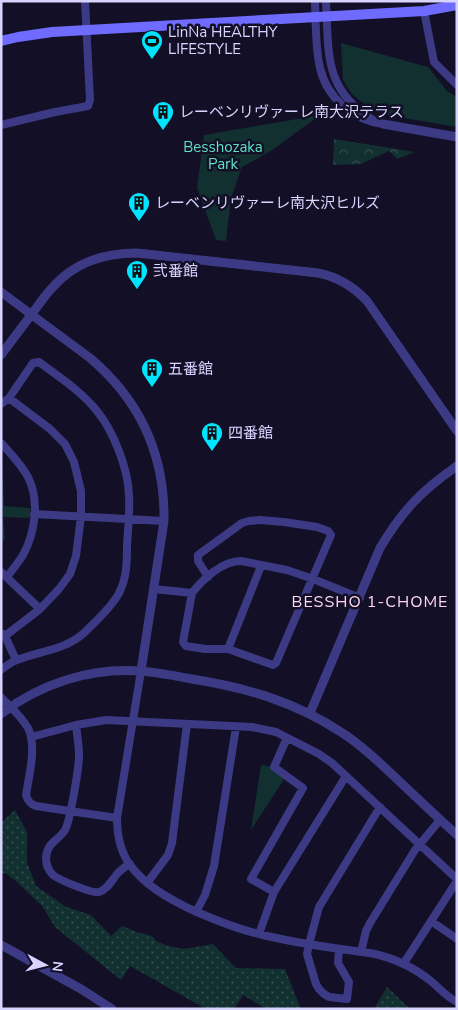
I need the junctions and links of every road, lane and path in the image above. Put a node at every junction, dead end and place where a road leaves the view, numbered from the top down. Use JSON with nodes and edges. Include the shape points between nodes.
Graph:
{"nodes":[{"id":1,"x":85,"y":1,"type":"edge"},
{"id":2,"x":315,"y":1,"type":"edge"},
{"id":3,"x":326,"y":1,"type":"edge"},
{"id":4,"x":457,"y":6,"type":"edge"},
{"id":5,"x":424,"y":11,"type":"junction"},
{"id":6,"x":316,"y":16,"type":"junction"},
{"id":7,"x":327,"y":16,"type":"junction"},
{"id":8,"x":87,"y":29,"type":"junction"},
{"id":9,"x":1,"y":41,"type":"edge"},
{"id":10,"x":457,"y":85,"type":"edge"},
{"id":11,"x":383,"y":124,"type":"junction"},
{"id":12,"x":1,"y":125,"type":"edge"},
{"id":13,"x":457,"y":137,"type":"edge"},
{"id":14,"x":1,"y":292,"type":"edge"},
{"id":15,"x":32,"y":315,"type":"junction"},
{"id":16,"x":1,"y":355,"type":"edge"},
{"id":17,"x":9,"y":398,"type":"junction"},
{"id":18,"x":1,"y":404,"type":"edge"},
{"id":19,"x":457,"y":431,"type":"edge"},
{"id":20,"x":1,"y":444,"type":"edge"},
{"id":21,"x":457,"y":466,"type":"edge"},
{"id":22,"x":34,"y":514,"type":"junction"},
{"id":23,"x":81,"y":516,"type":"junction"},
{"id":24,"x":129,"y":518,"type":"junction"},
{"id":25,"x":164,"y":521,"type":"junction"},
{"id":26,"x":261,"y":566,"type":"junction"},
{"id":27,"x":4,"y":575,"type":"edge"},
{"id":28,"x":208,"y":577,"type":"junction"},
{"id":29,"x":313,"y":579,"type":"junction"},
{"id":30,"x":154,"y":589,"type":"junction"},
{"id":31,"x":192,"y":593,"type":"junction"},
{"id":32,"x":360,"y":598,"type":"junction"},
{"id":33,"x":40,"y":609,"type":"junction"},
{"id":34,"x":3,"y":635,"type":"edge"},
{"id":35,"x":228,"y":649,"type":"junction"},
{"id":36,"x":16,"y":660,"type":"junction"},
{"id":37,"x":1,"y":670,"type":"edge"},
{"id":38,"x":141,"y":671,"type":"junction"},
{"id":39,"x":1,"y":698,"type":"edge"},
{"id":40,"x":10,"y":707,"type":"junction"},
{"id":41,"x":310,"y":713,"type":"junction"},
{"id":42,"x":1,"y":714,"type":"edge"},
{"id":43,"x":133,"y":720,"type":"junction"},
{"id":44,"x":187,"y":724,"type":"junction"},
{"id":45,"x":76,"y":725,"type":"junction"},
{"id":46,"x":236,"y":727,"type":"junction"},
{"id":47,"x":31,"y":737,"type":"junction"},
{"id":48,"x":287,"y":738,"type":"junction"},
{"id":49,"x":346,"y":776,"type":"junction"},
{"id":50,"x":380,"y":807,"type":"junction"},
{"id":51,"x":70,"y":811,"type":"junction"},
{"id":52,"x":117,"y":818,"type":"junction"},
{"id":53,"x":440,"y":820,"type":"junction"},
{"id":54,"x":457,"y":835,"type":"edge"},
{"id":55,"x":420,"y":844,"type":"junction"},
{"id":56,"x":130,"y":864,"type":"junction"},
{"id":57,"x":457,"y":880,"type":"edge"},
{"id":58,"x":147,"y":883,"type":"junction"},
{"id":59,"x":274,"y":892,"type":"junction"},
{"id":60,"x":196,"y":912,"type":"junction"},
{"id":61,"x":431,"y":921,"type":"junction"},
{"id":62,"x":259,"y":934,"type":"junction"},
{"id":63,"x":457,"y":940,"type":"edge"},
{"id":64,"x":309,"y":944,"type":"junction"},
{"id":65,"x":1,"y":945,"type":"edge"},
{"id":66,"x":339,"y":949,"type":"junction"},
{"id":67,"x":361,"y":952,"type":"junction"},
{"id":68,"x":404,"y":963,"type":"junction"},
{"id":69,"x":457,"y":1002,"type":"edge"},
{"id":70,"x":112,"y":1009,"type":"edge"}],
"edges":[{"from":1,"to":8,"type":"street"},
{"from":2,"to":6,"type":"street"},
{"from":3,"to":7,"type":"street"},
{"from":4,"to":5,"type":"main road"},
{"from":5,"to":7,"type":"main road"},
{"from":5,"to":10,"type":"street","via":[[434,62]]},
{"from":6,"to":7,"type":"main road"},
{"from":6,"to":8,"type":"main road"},
{"from":6,"to":11,"type":"street","via":[[320,66],[332,94],[362,120]]},
{"from":7,"to":11,"type":"street","via":[[330,58],[340,89],[360,110]]},
{"from":8,"to":9,"type":"main road","via":[[32,34]]},
{"from":8,"to":12,"type":"street","via":[[88,106]]},
{"from":11,"to":13,"type":"street"},
{"from":14,"to":15,"type":"street"},
{"from":15,"to":16,"type":"street"},
{"from":15,"to":19,"type":"street","via":[[64,276],[82,264],[124,253],[328,275],[350,285],[367,301]]},
{"from":15,"to":25,"type":"street","via":[[101,367],[134,407],[157,458],[163,487]]},
{"from":17,"to":18,"type":"street"},
{"from":17,"to":23,"type":"street","via":[[65,444],[74,462],[81,492]]},
{"from":17,"to":24,"type":"street","via":[[33,364],[39,362],[75,388],[97,411],[115,440],[129,494]]},
{"from":20,"to":22,"type":"street","via":[[27,475]]},
{"from":21,"to":32,"type":"street","via":[[407,508],[380,548]]},
{"from":22,"to":23,"type":"street"},
{"from":22,"to":27,"type":"street","via":[[30,540],[22,557]]},
{"from":23,"to":24,"type":"street"},
{"from":23,"to":33,"type":"street","via":[[76,556],[70,574]]},
{"from":24,"to":25,"type":"street"},
{"from":24,"to":36,"type":"street","via":[[125,575],[113,603],[73,641]]},
{"from":25,"to":30,"type":"street"},
{"from":26,"to":28,"type":"street","via":[[234,561]]},
{"from":26,"to":29,"type":"street"},
{"from":26,"to":35,"type":"street"},
{"from":27,"to":33,"type":"street"},
{"from":28,"to":29,"type":"street","via":[[198,555],[242,523],[260,520],[328,531],[331,535]]},
{"from":28,"to":31,"type":"street"},
{"from":29,"to":32,"type":"street"},
{"from":29,"to":35,"type":"street","via":[[276,663],[273,665]]},
{"from":30,"to":31,"type":"street"},
{"from":30,"to":38,"type":"street"},
{"from":31,"to":35,"type":"street","via":[[183,642],[186,646],[205,649]]},
{"from":32,"to":41,"type":"street"},
{"from":33,"to":34,"type":"street"},
{"from":34,"to":36,"type":"street"},
{"from":36,"to":37,"type":"street"},
{"from":38,"to":40,"type":"street","via":[[119,670],[75,677],[36,691]]},
{"from":38,"to":41,"type":"street","via":[[235,686]]},
{"from":38,"to":43,"type":"street"},
{"from":39,"to":40,"type":"street"},
{"from":40,"to":42,"type":"street"},
{"from":40,"to":47,"type":"street","via":[[22,718]]},
{"from":41,"to":53,"type":"street","via":[[345,734],[376,759]]},
{"from":43,"to":44,"type":"street"},
{"from":43,"to":45,"type":"street"},
{"from":43,"to":52,"type":"street"},
{"from":44,"to":46,"type":"street"},
{"from":44,"to":58,"type":"street","via":[[172,843],[168,855]]},
{"from":45,"to":47,"type":"street"},
{"from":45,"to":51,"type":"street","via":[[79,758]]},
{"from":46,"to":48,"type":"street","via":[[276,732]]},
{"from":46,"to":60,"type":"street","via":[[214,866]]},
{"from":47,"to":51,"type":"street","via":[[33,748],[26,795],[28,801],[36,806]]},
{"from":48,"to":49,"type":"street","via":[[319,754]]},
{"from":48,"to":59,"type":"street","via":[[274,768],[304,788],[251,880]]},
{"from":49,"to":50,"type":"street"},
{"from":49,"to":59,"type":"street"},
{"from":50,"to":55,"type":"street"},
{"from":50,"to":64,"type":"street","via":[[319,907]]},
{"from":51,"to":52,"type":"street"},
{"from":51,"to":56,"type":"street","via":[[64,832],[48,850],[46,859],[54,875],[90,892],[99,892]]},
{"from":52,"to":56,"type":"street","via":[[120,843]]},
{"from":53,"to":54,"type":"street"},
{"from":53,"to":55,"type":"street"},
{"from":55,"to":57,"type":"street"},
{"from":55,"to":67,"type":"street","via":[[370,923]]},
{"from":56,"to":58,"type":"street"},
{"from":57,"to":61,"type":"street"},
{"from":58,"to":60,"type":"street"},
{"from":59,"to":62,"type":"street"},
{"from":60,"to":62,"type":"street"},
{"from":61,"to":63,"type":"street"},
{"from":61,"to":68,"type":"street"},
{"from":62,"to":64,"type":"street"},
{"from":64,"to":66,"type":"street"},
{"from":64,"to":66,"type":"street","via":[[308,954],[319,989],[329,997],[347,999],[349,982],[338,963]]},
{"from":65,"to":70,"type":"street"},
{"from":66,"to":67,"type":"street"},
{"from":67,"to":68,"type":"street"},
{"from":68,"to":69,"type":"street"}]}
